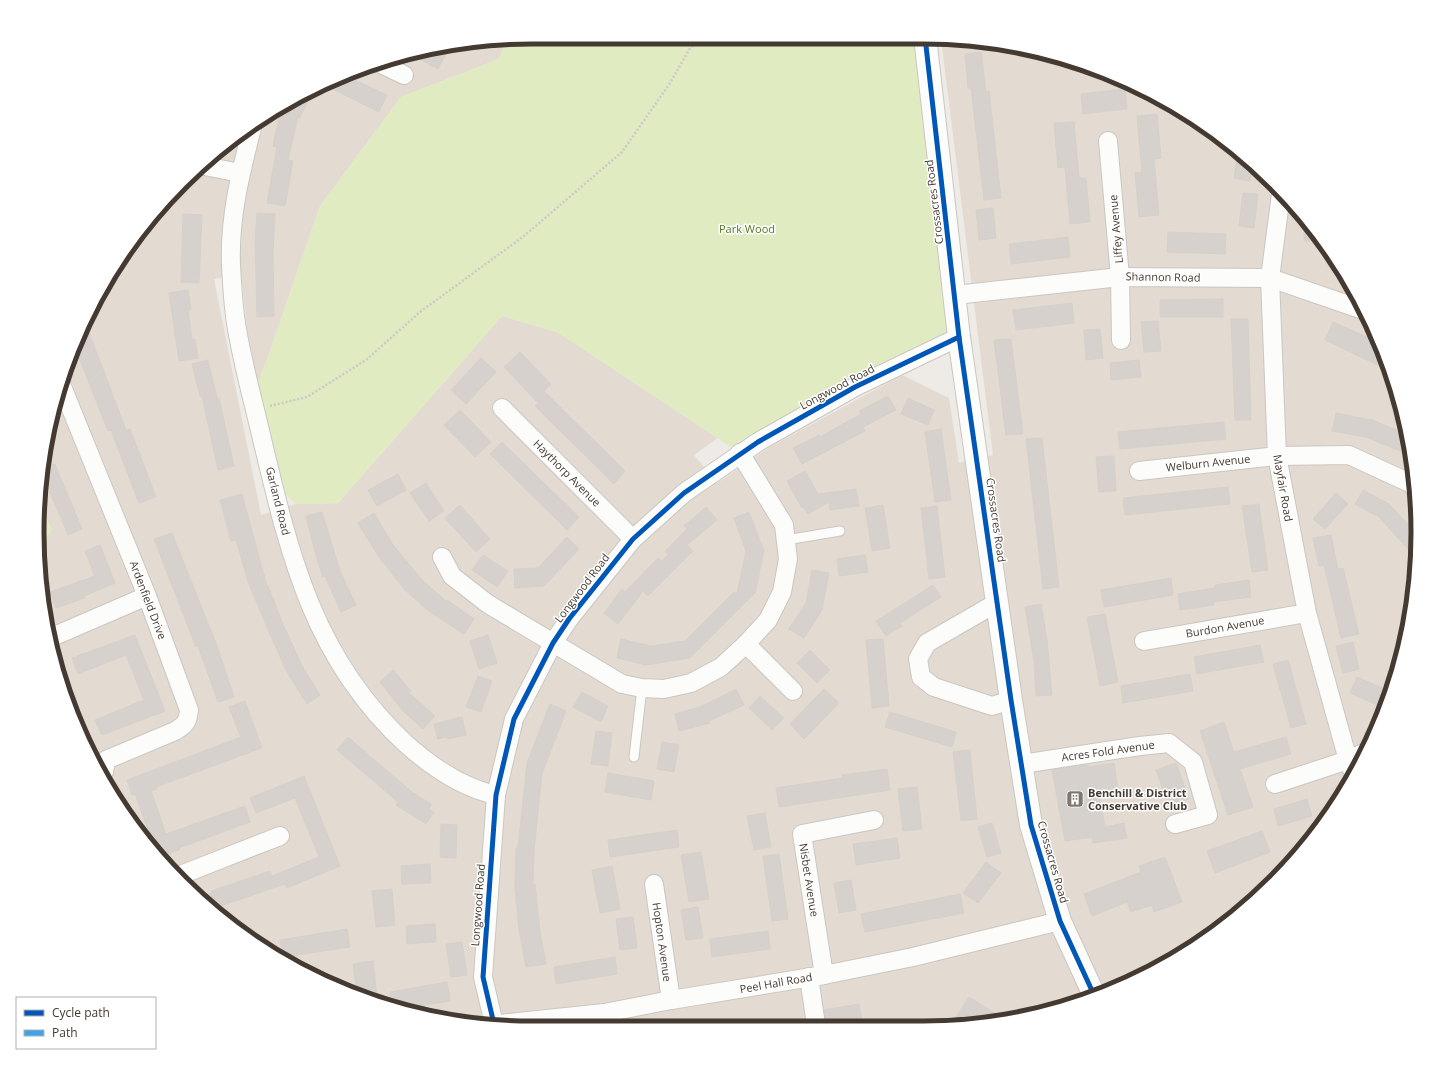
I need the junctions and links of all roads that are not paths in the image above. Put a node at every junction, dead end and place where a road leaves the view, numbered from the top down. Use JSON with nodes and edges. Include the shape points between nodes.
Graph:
{"nodes":[{"id":1,"x":926,"y":44,"type":"edge"},
{"id":2,"x":387,"y":67,"type":"edge"},
{"id":3,"x":404,"y":75,"type":"dead end"},
{"id":4,"x":250,"y":134,"type":"edge"},
{"id":5,"x":1108,"y":141,"type":"dead end"},
{"id":6,"x":208,"y":167,"type":"edge"},
{"id":7,"x":240,"y":173,"type":"junction"},
{"id":8,"x":1280,"y":200,"type":"edge"},
{"id":9,"x":1120,"y":277,"type":"junction"},
{"id":10,"x":1270,"y":278,"type":"junction"},
{"id":11,"x":955,"y":295,"type":"junction"},
{"id":12,"x":1357,"y":309,"type":"edge"},
{"id":13,"x":960,"y":336,"type":"junction"},
{"id":14,"x":1121,"y":340,"type":"dead end"},
{"id":15,"x":65,"y":393,"type":"edge"},
{"id":16,"x":502,"y":408,"type":"dead end"},
{"id":17,"x":740,"y":453,"type":"junction"},
{"id":18,"x":1277,"y":456,"type":"junction"},
{"id":19,"x":1139,"y":471,"type":"dead end"},
{"id":20,"x":1408,"y":482,"type":"edge"},
{"id":21,"x":840,"y":531,"type":"dead end"},
{"id":22,"x":633,"y":538,"type":"junction"},
{"id":23,"x":786,"y":540,"type":"junction"},
{"id":24,"x":442,"y":557,"type":"dead end"},
{"id":25,"x":147,"y":596,"type":"junction"},
{"id":26,"x":998,"y":602,"type":"junction"},
{"id":27,"x":1307,"y":613,"type":"junction"},
{"id":28,"x":55,"y":635,"type":"edge"},
{"id":29,"x":1144,"y":641,"type":"dead end"},
{"id":30,"x":553,"y":643,"type":"junction"},
{"id":31,"x":746,"y":644,"type":"junction"},
{"id":32,"x":642,"y":688,"type":"junction"},
{"id":33,"x":793,"y":691,"type":"dead end"},
{"id":34,"x":1011,"y":700,"type":"junction"},
{"id":35,"x":634,"y":758,"type":"dead end"},
{"id":36,"x":1355,"y":760,"type":"edge"},
{"id":37,"x":1354,"y":763,"type":"edge"},
{"id":38,"x":1022,"y":764,"type":"junction"},
{"id":39,"x":105,"y":769,"type":"edge"},
{"id":40,"x":1275,"y":784,"type":"dead end"},
{"id":41,"x":496,"y":795,"type":"junction"},
{"id":42,"x":874,"y":820,"type":"dead end"},
{"id":43,"x":1175,"y":824,"type":"dead end"},
{"id":44,"x":280,"y":836,"type":"dead end"},
{"id":45,"x":183,"y":874,"type":"edge"},
{"id":46,"x":654,"y":884,"type":"dead end"},
{"id":47,"x":1060,"y":921,"type":"junction"},
{"id":48,"x":817,"y":976,"type":"junction"},
{"id":49,"x":1092,"y":990,"type":"edge"},
{"id":50,"x":670,"y":1000,"type":"junction"},
{"id":51,"x":491,"y":1019,"type":"edge"},
{"id":52,"x":604,"y":1020,"type":"edge"},
{"id":53,"x":582,"y":1021,"type":"edge"},
{"id":54,"x":816,"y":1021,"type":"edge"}],
"edges":[{"from":1,"to":11,"type":"street","name":"Crossacres Road"},
{"from":2,"to":3,"type":"street"},
{"from":4,"to":7,"type":"street","name":"Garland Road"},
{"from":5,"to":9,"type":"street","name":"Liffey Avenue"},
{"from":6,"to":7,"type":"street"},
{"from":7,"to":41,"type":"street","name":"Garland Road","via":[[233,219],[231,263],[235,321],[246,379],[282,522],[300,581],[332,652],[357,690],[384,723],[417,754],[450,778],[479,792]]},
{"from":8,"to":10,"type":"street","name":"Mayfair Road"},
{"from":9,"to":10,"type":"street","name":"Shannon Road"},
{"from":9,"to":11,"type":"street","name":"Shannon Road"},
{"from":9,"to":14,"type":"street","name":"Liffey Avenue"},
{"from":10,"to":12,"type":"street","name":"Shannon Road"},
{"from":10,"to":18,"type":"street","name":"Mayfair Road"},
{"from":11,"to":13,"type":"street","name":"Crossacres Road"},
{"from":13,"to":17,"type":"street","name":"Longwood Road","via":[[855,387]]},
{"from":13,"to":26,"type":"street","name":"Crossacres Road"},
{"from":15,"to":25,"type":"street","name":"Ardenfield Drive"},
{"from":16,"to":22,"type":"street","name":"Haythorp Avenue"},
{"from":17,"to":22,"type":"street","name":"Longwood Road","via":[[684,493]]},
{"from":17,"to":23,"type":"street","via":[[784,525]]},
{"from":18,"to":19,"type":"street","name":"Welburn Avenue"},
{"from":18,"to":20,"type":"street","name":"Welburn Avenue","via":[[1349,456]]},
{"from":18,"to":27,"type":"street","name":"Mayfair Road"},
{"from":21,"to":23,"type":"lane"},
{"from":22,"to":30,"type":"street","name":"Longwood Road","via":[[589,592]]},
{"from":23,"to":31,"type":"street","via":[[788,559],[782,592],[768,620]]},
{"from":24,"to":30,"type":"street","via":[[452,576],[482,600]]},
{"from":25,"to":28,"type":"street"},
{"from":25,"to":39,"type":"street","name":"Ardenfield Drive","via":[[187,705],[188,719],[185,725],[175,731],[106,760]]},
{"from":26,"to":34,"type":"street","name":"Crossacres Road"},
{"from":26,"to":34,"type":"street","via":[[927,643],[918,659],[921,677],[934,687],[992,706]]},
{"from":27,"to":29,"type":"street","name":"Burdon Avenue"},
{"from":27,"to":36,"type":"street","name":"Mayfair Road"},
{"from":30,"to":32,"type":"street","via":[[622,684]]},
{"from":30,"to":41,"type":"street","name":"Longwood Road","via":[[514,720]]},
{"from":31,"to":32,"type":"street","via":[[721,667],[691,683],[664,689]]},
{"from":31,"to":33,"type":"street"},
{"from":32,"to":35,"type":"lane"},
{"from":34,"to":38,"type":"street","name":"Crossacres Road"},
{"from":37,"to":40,"type":"street"},
{"from":38,"to":43,"type":"street","name":"Acres Fold Avenue","via":[[1169,743],[1193,762],[1208,816]]},
{"from":38,"to":47,"type":"street","name":"Crossacres Road","via":[[1032,830]]},
{"from":41,"to":51,"type":"street","name":"Longwood Road","via":[[483,977]]},
{"from":42,"to":48,"type":"street","name":"Nisbet Avenue","via":[[802,834]]},
{"from":44,"to":45,"type":"street"},
{"from":46,"to":50,"type":"street","name":"Hopton Avenue"},
{"from":47,"to":48,"type":"street","name":"Peel Hall Road","via":[[913,957]]},
{"from":47,"to":49,"type":"street","name":"Crossacres Road"},
{"from":48,"to":50,"type":"street","name":"Peel Hall Road"},
{"from":48,"to":54,"type":"street"},
{"from":50,"to":52,"type":"street","name":"Peel Hall Road"},
{"from":52,"to":53,"type":"street","name":"Peel Hall Road"}]}
